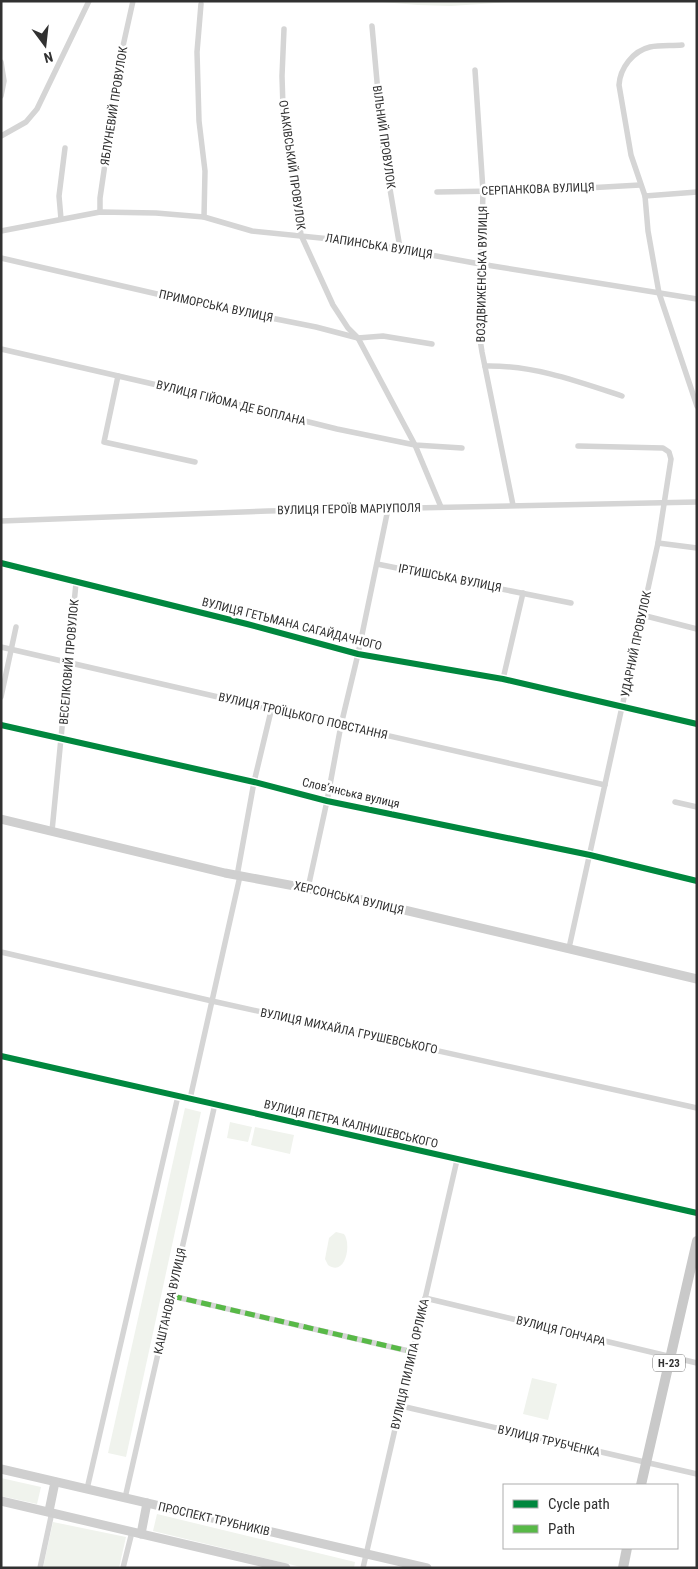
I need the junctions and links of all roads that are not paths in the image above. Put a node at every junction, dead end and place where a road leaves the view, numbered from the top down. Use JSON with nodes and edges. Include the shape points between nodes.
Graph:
{"nodes":[{"id":1,"x":89,"y":1,"type":"edge"},
{"id":2,"x":133,"y":1,"type":"edge"},
{"id":3,"x":201,"y":4,"type":"dead end"},
{"id":4,"x":372,"y":26,"type":"dead end"},
{"id":5,"x":284,"y":29,"type":"dead end"},
{"id":6,"x":682,"y":45,"type":"dead end"},
{"id":7,"x":1,"y":62,"type":"edge"},
{"id":8,"x":475,"y":70,"type":"dead end"},
{"id":9,"x":1,"y":96,"type":"edge"},
{"id":10,"x":1,"y":136,"type":"edge"},
{"id":11,"x":65,"y":148,"type":"dead end"},
{"id":12,"x":640,"y":185,"type":"junction"},
{"id":13,"x":483,"y":191,"type":"junction"},
{"id":14,"x":437,"y":192,"type":"dead end"},
{"id":15,"x":697,"y":192,"type":"edge"},
{"id":16,"x":645,"y":196,"type":"junction"},
{"id":17,"x":100,"y":212,"type":"junction"},
{"id":18,"x":204,"y":217,"type":"junction"},
{"id":19,"x":61,"y":219,"type":"junction"},
{"id":20,"x":1,"y":231,"type":"edge"},
{"id":21,"x":301,"y":235,"type":"junction"},
{"id":22,"x":400,"y":248,"type":"junction"},
{"id":23,"x":1,"y":258,"type":"edge"},
{"id":24,"x":480,"y":264,"type":"junction"},
{"id":25,"x":659,"y":293,"type":"junction"},
{"id":26,"x":697,"y":299,"type":"edge"},
{"id":27,"x":358,"y":338,"type":"junction"},
{"id":28,"x":432,"y":344,"type":"dead end"},
{"id":29,"x":1,"y":349,"type":"edge"},
{"id":30,"x":485,"y":366,"type":"junction"},
{"id":31,"x":118,"y":376,"type":"junction"},
{"id":32,"x":622,"y":396,"type":"dead end"},
{"id":33,"x":697,"y":406,"type":"edge"},
{"id":34,"x":415,"y":445,"type":"junction"},
{"id":35,"x":578,"y":446,"type":"dead end"},
{"id":36,"x":462,"y":448,"type":"dead end"},
{"id":37,"x":195,"y":462,"type":"dead end"},
{"id":38,"x":697,"y":502,"type":"edge"},
{"id":39,"x":665,"y":503,"type":"junction"},
{"id":40,"x":513,"y":505,"type":"junction"},
{"id":41,"x":441,"y":507,"type":"junction"},
{"id":42,"x":388,"y":509,"type":"junction"},
{"id":43,"x":1,"y":521,"type":"edge"},
{"id":44,"x":658,"y":543,"type":"junction"},
{"id":45,"x":697,"y":548,"type":"edge"},
{"id":46,"x":1,"y":563,"type":"edge"},
{"id":47,"x":377,"y":564,"type":"junction"},
{"id":48,"x":76,"y":583,"type":"junction"},
{"id":49,"x":523,"y":593,"type":"junction"},
{"id":50,"x":571,"y":603,"type":"dead end"},
{"id":51,"x":642,"y":615,"type":"junction"},
{"id":52,"x":16,"y":627,"type":"dead end"},
{"id":53,"x":697,"y":629,"type":"edge"},
{"id":54,"x":1,"y":647,"type":"edge"},
{"id":55,"x":11,"y":650,"type":"junction"},
{"id":56,"x":358,"y":654,"type":"junction"},
{"id":57,"x":68,"y":662,"type":"junction"},
{"id":58,"x":503,"y":679,"type":"junction"},
{"id":59,"x":1,"y":697,"type":"edge"},
{"id":60,"x":622,"y":707,"type":"junction"},
{"id":61,"x":271,"y":711,"type":"junction"},
{"id":62,"x":1,"y":724,"type":"edge"},
{"id":63,"x":697,"y":724,"type":"edge"},
{"id":64,"x":341,"y":725,"type":"junction"},
{"id":65,"x":62,"y":738,"type":"junction"},
{"id":66,"x":254,"y":782,"type":"junction"},
{"id":67,"x":605,"y":785,"type":"junction"},
{"id":68,"x":327,"y":801,"type":"junction"},
{"id":69,"x":675,"y":802,"type":"dead end"},
{"id":70,"x":697,"y":807,"type":"edge"},
{"id":71,"x":1,"y":819,"type":"edge"},
{"id":72,"x":52,"y":831,"type":"junction"},
{"id":73,"x":590,"y":855,"type":"junction"},
{"id":74,"x":239,"y":876,"type":"junction"},
{"id":75,"x":697,"y":881,"type":"edge"},
{"id":76,"x":308,"y":888,"type":"junction"},
{"id":77,"x":569,"y":948,"type":"junction"},
{"id":78,"x":1,"y":952,"type":"edge"},
{"id":79,"x":697,"y":979,"type":"edge"},
{"id":80,"x":212,"y":1001,"type":"junction"},
{"id":81,"x":1,"y":1056,"type":"edge"},
{"id":82,"x":178,"y":1096,"type":"junction"},
{"id":83,"x":190,"y":1099,"type":"junction"},
{"id":84,"x":215,"y":1104,"type":"junction"},
{"id":85,"x":697,"y":1108,"type":"edge"},
{"id":86,"x":457,"y":1160,"type":"junction"},
{"id":87,"x":697,"y":1213,"type":"edge"},
{"id":88,"x":697,"y":1241,"type":"edge"},
{"id":89,"x":172,"y":1296,"type":"junction"},
{"id":90,"x":425,"y":1298,"type":"junction"},
{"id":91,"x":413,"y":1352,"type":"junction"},
{"id":92,"x":670,"y":1357,"type":"junction"},
{"id":93,"x":697,"y":1363,"type":"edge"},
{"id":94,"x":400,"y":1406,"type":"junction"},
{"id":95,"x":646,"y":1464,"type":"junction"},
{"id":96,"x":1,"y":1470,"type":"edge"},
{"id":97,"x":697,"y":1474,"type":"edge"},
{"id":98,"x":55,"y":1482,"type":"junction"},
{"id":99,"x":641,"y":1484,"type":"edge"},
{"id":100,"x":87,"y":1489,"type":"junction"},
{"id":101,"x":125,"y":1498,"type":"junction"},
{"id":102,"x":1,"y":1501,"type":"edge"},
{"id":103,"x":148,"y":1503,"type":"junction"},
{"id":104,"x":51,"y":1512,"type":"junction"},
{"id":105,"x":136,"y":1533,"type":"junction"},
{"id":106,"x":627,"y":1549,"type":"edge"},
{"id":107,"x":366,"y":1554,"type":"junction"},
{"id":108,"x":40,"y":1568,"type":"edge"},
{"id":109,"x":123,"y":1568,"type":"edge"},
{"id":110,"x":286,"y":1568,"type":"edge"},
{"id":111,"x":363,"y":1568,"type":"edge"},
{"id":112,"x":427,"y":1568,"type":"edge"},
{"id":113,"x":623,"y":1568,"type":"edge"}],
"edges":[{"from":1,"to":10,"type":"street","via":[[37,109],[26,122]]},
{"from":2,"to":17,"type":"street","name":"ЯБЛУНЕВИЙ ПРОВУЛОК","via":[[120,63]]},
{"from":3,"to":18,"type":"street","via":[[197,52],[199,121],[205,171]]},
{"from":4,"to":22,"type":"street","name":"ВІЛЬНИЙ ПРОВУЛОК","via":[[384,148]]},
{"from":5,"to":21,"type":"street","name":"ОЧАКІВСЬКИЙ ПРОВУЛОК","via":[[283,108]]},
{"from":6,"to":12,"type":"street","via":[[649,47],[624,66],[620,76],[627,139]]},
{"from":7,"to":9,"type":"street","via":[[4,81]]},
{"from":8,"to":13,"type":"street","name":"ВОЗДВИЖЕНСЬКА ВУЛИЦЯ"},
{"from":11,"to":19,"type":"street","via":[[60,191]]},
{"from":12,"to":13,"type":"street","name":"СЕРПАНКОВА ВУЛИЦЯ"},
{"from":12,"to":16,"type":"street"},
{"from":13,"to":14,"type":"street","name":"СЕРПАНКОВА ВУЛИЦЯ"},
{"from":13,"to":24,"type":"street","name":"ВОЗДВИЖЕНСЬКА ВУЛИЦЯ"},
{"from":15,"to":16,"type":"street"},
{"from":16,"to":25,"type":"street"},
{"from":17,"to":18,"type":"street","name":"ЛАПИНСЬКА ВУЛИЦЯ"},
{"from":17,"to":19,"type":"street","name":"ЛАПИНСЬКА ВУЛИЦЯ"},
{"from":18,"to":21,"type":"street","name":"ЛАПИНСЬКА ВУЛИЦЯ","via":[[252,231]]},
{"from":19,"to":20,"type":"street","name":"ЛАПИНСЬКА ВУЛИЦЯ"},
{"from":21,"to":22,"type":"street","name":"ЛАПИНСЬКА ВУЛИЦЯ"},
{"from":21,"to":27,"type":"street","name":"ОЧАКІВСЬКИЙ ПРОВУЛОК","via":[[333,305]]},
{"from":22,"to":24,"type":"street","name":"ЛАПИНСЬКА ВУЛИЦЯ"},
{"from":23,"to":27,"type":"street","name":"ПРИМОРСЬКА ВУЛИЦЯ"},
{"from":24,"to":25,"type":"street","name":"ЛАПИНСЬКА ВУЛИЦЯ"},
{"from":24,"to":30,"type":"street","name":"ВОЗДВИЖЕНСЬКА ВУЛИЦЯ","via":[[479,333]]},
{"from":25,"to":26,"type":"street","name":"ЛАПИНСЬКА ВУЛИЦЯ"},
{"from":25,"to":33,"type":"street"},
{"from":27,"to":28,"type":"street","name":"ПРИМОРСЬКА ВУЛИЦЯ","via":[[383,336]]},
{"from":27,"to":34,"type":"street","name":"ОЧАКІВСЬКИЙ ПРОВУЛОК"},
{"from":29,"to":31,"type":"street","name":"ВУЛИЦЯ ГІЙОМА ДЕ БОПЛАНА"},
{"from":30,"to":32,"type":"street","via":[[506,365],[544,372]]},
{"from":30,"to":40,"type":"street","name":"ВОЗДВИЖЕНСЬКА ВУЛИЦЯ"},
{"from":31,"to":34,"type":"street","name":"ВУЛИЦЯ ГІЙОМА ДЕ БОПЛАНА"},
{"from":31,"to":37,"type":"street","via":[[104,442]]},
{"from":34,"to":36,"type":"street","name":"ВУЛИЦЯ ГІЙОМА ДЕ БОПЛАНА"},
{"from":34,"to":41,"type":"street","name":"ОЧАКІВСЬКИЙ ПРОВУЛОК"},
{"from":35,"to":39,"type":"street","via":[[663,448],[672,459]]},
{"from":38,"to":39,"type":"street","name":"ВУЛИЦЯ ГЕРОЇВ МАРІУПОЛЯ"},
{"from":39,"to":40,"type":"street","name":"ВУЛИЦЯ ГЕРОЇВ МАРІУПОЛЯ"},
{"from":39,"to":44,"type":"street","name":"УДАРНИЙ ПРОВУЛОК"},
{"from":40,"to":41,"type":"street","name":"ВУЛИЦЯ ГЕРОЇВ МАРІУПОЛЯ"},
{"from":41,"to":42,"type":"street","name":"ВУЛИЦЯ ГЕРОЇВ МАРІУПОЛЯ"},
{"from":42,"to":43,"type":"street","name":"ВУЛИЦЯ ГЕРОЇВ МАРІУПОЛЯ"},
{"from":42,"to":47,"type":"street"},
{"from":44,"to":45,"type":"street"},
{"from":44,"to":51,"type":"street","name":"УДАРНИЙ ПРОВУЛОК"},
{"from":46,"to":48,"type":"street","name":"ВУЛИЦЯ ГЕТЬМАНА САГАЙДАЧНОГО"},
{"from":47,"to":49,"type":"street","name":"ІРТИШСЬКА ВУЛИЦЯ"},
{"from":47,"to":56,"type":"street"},
{"from":48,"to":56,"type":"street","name":"ВУЛИЦЯ ГЕТЬМАНА САГАЙДАЧНОГО"},
{"from":48,"to":57,"type":"street","name":"ВЕСЕЛКОВИЙ ПРОВУЛОК"},
{"from":49,"to":50,"type":"street","name":"ІРТИШСЬКА ВУЛИЦЯ"},
{"from":49,"to":58,"type":"street"},
{"from":51,"to":53,"type":"street"},
{"from":51,"to":60,"type":"street","name":"УДАРНИЙ ПРОВУЛОК"},
{"from":52,"to":55,"type":"street"},
{"from":54,"to":55,"type":"street","name":"ВУЛИЦЯ ТРОЇЦЬКОГО ПОВСТАННЯ"},
{"from":55,"to":57,"type":"street","name":"ВУЛИЦЯ ТРОЇЦЬКОГО ПОВСТАННЯ"},
{"from":55,"to":59,"type":"street"},
{"from":56,"to":58,"type":"street","name":"ВУЛИЦЯ ГЕТЬМАНА САГАЙДАЧНОГО"},
{"from":56,"to":64,"type":"street"},
{"from":57,"to":61,"type":"street","name":"ВУЛИЦЯ ТРОЇЦЬКОГО ПОВСТАННЯ"},
{"from":57,"to":65,"type":"street","name":"ВЕСЕЛКОВИЙ ПРОВУЛОК"},
{"from":58,"to":60,"type":"street","name":"ВУЛИЦЯ ГЕТЬМАНА САГАЙДАЧНОГО"},
{"from":60,"to":63,"type":"street","name":"ВУЛИЦЯ ГЕТЬМАНА САГАЙДАЧНОГО"},
{"from":60,"to":67,"type":"street","name":"УДАРНИЙ ПРОВУЛОК"},
{"from":61,"to":64,"type":"street","name":"ВУЛИЦЯ ТРОЇЦЬКОГО ПОВСТАННЯ"},
{"from":61,"to":66,"type":"street"},
{"from":62,"to":65,"type":"street","name":"Словʼянська вулиця"},
{"from":64,"to":67,"type":"street","name":"ВУЛИЦЯ ТРОЇЦЬКОГО ПОВСТАННЯ"},
{"from":64,"to":68,"type":"street"},
{"from":65,"to":66,"type":"street","name":"Словʼянська вулиця"},
{"from":65,"to":72,"type":"street","name":"ВЕСЕЛКОВИЙ ПРОВУЛОК"},
{"from":66,"to":68,"type":"street","name":"Словʼянська вулиця"},
{"from":66,"to":74,"type":"street"},
{"from":67,"to":73,"type":"street","name":"УДАРНИЙ ПРОВУЛОК"},
{"from":68,"to":73,"type":"street","name":"Словʼянська вулиця"},
{"from":68,"to":76,"type":"street"},
{"from":69,"to":70,"type":"street"},
{"from":71,"to":72,"type":"main road","name":"ХЕРСОНСЬКА ВУЛИЦЯ"},
{"from":72,"to":74,"type":"main road","name":"ХЕРСОНСЬКА ВУЛИЦЯ"},
{"from":73,"to":75,"type":"street","name":"Словʼянська вулиця"},
{"from":73,"to":77,"type":"street","name":"УДАРНИЙ ПРОВУЛОК"},
{"from":74,"to":76,"type":"main road","name":"ХЕРСОНСЬКА ВУЛИЦЯ"},
{"from":74,"to":80,"type":"street"},
{"from":76,"to":77,"type":"main road","name":"ХЕРСОНСЬКА ВУЛИЦЯ"},
{"from":77,"to":79,"type":"main road","name":"ХЕРСОНСЬКА ВУЛИЦЯ"},
{"from":78,"to":80,"type":"street","name":"ВУЛИЦЯ МИХАЙЛА ГРУШЕВСЬКОГО"},
{"from":80,"to":83,"type":"street"},
{"from":80,"to":85,"type":"street","name":"ВУЛИЦЯ МИХАЙЛА ГРУШЕВСЬКОГО"},
{"from":81,"to":82,"type":"street","name":"ВУЛИЦЯ ПЕТРА КАЛНИШЕВСЬКОГО"},
{"from":82,"to":83,"type":"street","name":"ВУЛИЦЯ ПЕТРА КАЛНИШЕВСЬКОГО"},
{"from":82,"to":100,"type":"street"},
{"from":83,"to":84,"type":"street","name":"ВУЛИЦЯ ПЕТРА КАЛНИШЕВСЬКОГО"},
{"from":84,"to":86,"type":"street","name":"ВУЛИЦЯ ПЕТРА КАЛНИШЕВСЬКОГО"},
{"from":84,"to":89,"type":"street","name":"КАШТАНОВА ВУЛИЦЯ"},
{"from":86,"to":87,"type":"street","name":"ВУЛИЦЯ ПЕТРА КАЛНИШЕВСЬКОГО"},
{"from":86,"to":90,"type":"street","name":"ВУЛИЦЯ ПИЛИПА ОРЛИКА"},
{"from":88,"to":92,"type":"main road","number":"Н-23"},
{"from":89,"to":91,"type":"street"},
{"from":89,"to":101,"type":"street","name":"КАШТАНОВА ВУЛИЦЯ"},
{"from":90,"to":91,"type":"street","name":"ВУЛИЦЯ ПИЛИПА ОРЛИКА"},
{"from":90,"to":92,"type":"street","name":"ВУЛИЦЯ ГОНЧАРА"},
{"from":91,"to":94,"type":"street","name":"ВУЛИЦЯ ПИЛИПА ОРЛИКА"},
{"from":92,"to":93,"type":"street","name":"ВУЛИЦЯ ГОНЧАРА"},
{"from":92,"to":95,"type":"main road","number":"Н-23"},
{"from":94,"to":95,"type":"street","name":"ВУЛИЦЯ ТРУБЧЕНКА"},
{"from":94,"to":107,"type":"street","name":"ВУЛИЦЯ ПИЛИПА ОРЛИКА"},
{"from":95,"to":97,"type":"street","name":"ВУЛИЦЯ ТРУБЧЕНКА"},
{"from":95,"to":99,"type":"main road","number":"Н-23"},
{"from":96,"to":98,"type":"main road","name":"ПРОСПЕКТ ТРУБНИКІВ"},
{"from":98,"to":100,"type":"main road","name":"ПРОСПЕКТ ТРУБНИКІВ"},
{"from":98,"to":104,"type":"main road"},
{"from":100,"to":101,"type":"main road","name":"ПРОСПЕКТ ТРУБНИКІВ"},
{"from":101,"to":103,"type":"main road","name":"ПРОСПЕКТ ТРУБНИКІВ"},
{"from":102,"to":104,"type":"main road"},
{"from":103,"to":105,"type":"main road"},
{"from":103,"to":107,"type":"main road","name":"ПРОСПЕКТ ТРУБНИКІВ"},
{"from":104,"to":105,"type":"main road"},
{"from":104,"to":108,"type":"street"},
{"from":105,"to":109,"type":"street"},
{"from":105,"to":110,"type":"main road"},
{"from":106,"to":113,"type":"main road"},
{"from":107,"to":111,"type":"street","name":"ВУЛИЦЯ ПИЛИПА ОРЛИКА"},
{"from":107,"to":112,"type":"main road","name":"ПРОСПЕКТ ТРУБНИКІВ"}]}
